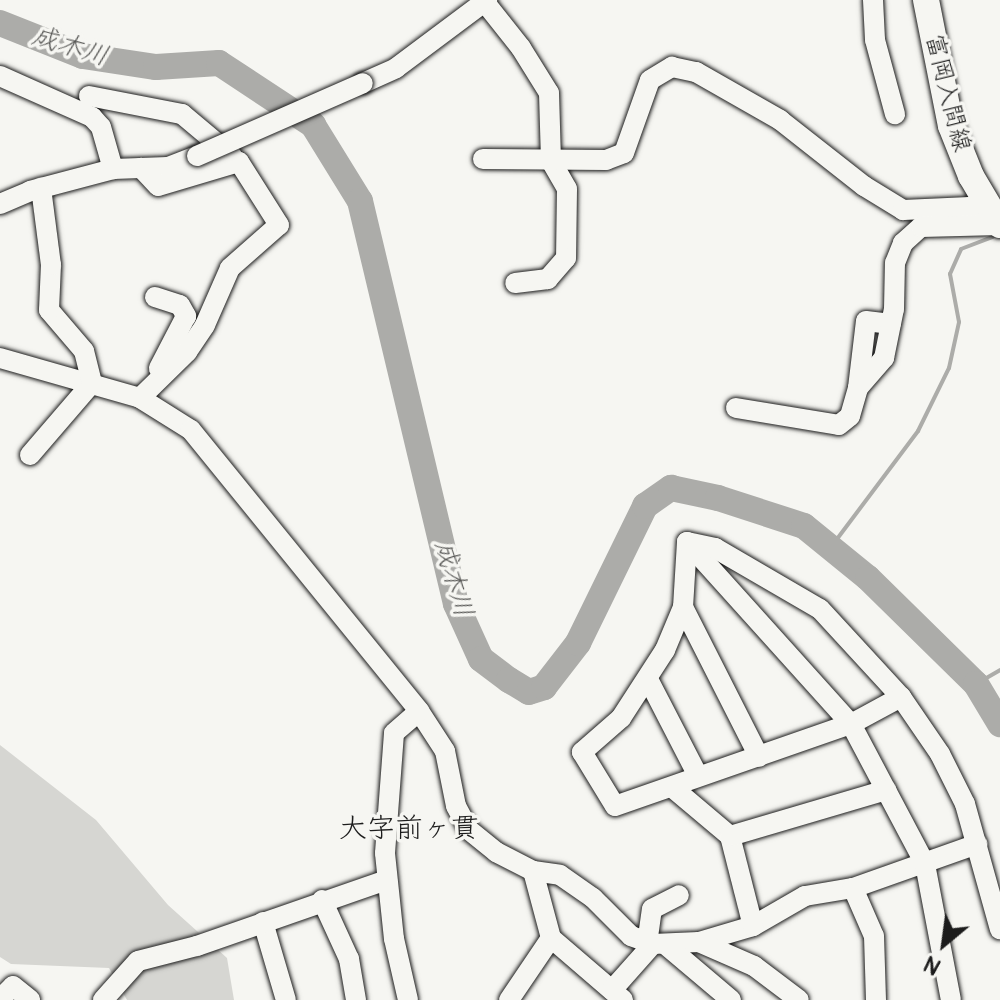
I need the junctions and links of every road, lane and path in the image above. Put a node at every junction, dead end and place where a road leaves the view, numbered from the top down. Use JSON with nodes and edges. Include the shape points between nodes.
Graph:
{"nodes":[{"id":1,"x":873,"y":0,"type":"edge"},
{"id":2,"x":926,"y":0,"type":"edge"},
{"id":3,"x":485,"y":1,"type":"edge"},
{"id":4,"x":0,"y":78,"type":"edge"},
{"id":5,"x":89,"y":96,"type":"dead end"},
{"id":6,"x":895,"y":114,"type":"dead end"},
{"id":7,"x":483,"y":159,"type":"dead end"},
{"id":8,"x":551,"y":161,"type":"junction"},
{"id":9,"x":239,"y":162,"type":"junction"},
{"id":10,"x":141,"y":168,"type":"junction"},
{"id":11,"x":113,"y":169,"type":"junction"},
{"id":12,"x":41,"y":188,"type":"junction"},
{"id":13,"x":0,"y":204,"type":"edge"},
{"id":14,"x":998,"y":220,"type":"edge"},
{"id":15,"x":515,"y":283,"type":"dead end"},
{"id":16,"x":155,"y":297,"type":"dead end"},
{"id":17,"x":4,"y":365,"type":"edge"},
{"id":18,"x":92,"y":383,"type":"junction"},
{"id":19,"x":140,"y":398,"type":"junction"},
{"id":20,"x":736,"y":408,"type":"dead end"},
{"id":21,"x":30,"y":455,"type":"dead end"},
{"id":22,"x":687,"y":542,"type":"junction"},
{"id":23,"x":683,"y":607,"type":"junction"},
{"id":24,"x":648,"y":679,"type":"junction"},
{"id":25,"x":901,"y":697,"type":"junction"},
{"id":26,"x":419,"y":711,"type":"junction"},
{"id":27,"x":851,"y":724,"type":"junction"},
{"id":28,"x":759,"y":757,"type":"junction"},
{"id":29,"x":698,"y":776,"type":"junction"},
{"id":30,"x":673,"y":788,"type":"junction"},
{"id":31,"x":886,"y":790,"type":"junction"},
{"id":32,"x":730,"y":836,"type":"junction"},
{"id":33,"x":977,"y":844,"type":"junction"},
{"id":34,"x":925,"y":864,"type":"junction"},
{"id":35,"x":533,"y":871,"type":"junction"},
{"id":36,"x":387,"y":880,"type":"junction"},
{"id":37,"x":853,"y":888,"type":"junction"},
{"id":38,"x":679,"y":895,"type":"dead end"},
{"id":39,"x":322,"y":900,"type":"junction"},
{"id":40,"x":263,"y":922,"type":"junction"},
{"id":41,"x":753,"y":926,"type":"junction"},
{"id":42,"x":1000,"y":929,"type":"edge"},
{"id":43,"x":551,"y":938,"type":"junction"},
{"id":44,"x":699,"y":942,"type":"junction"},
{"id":45,"x":655,"y":944,"type":"junction"},
{"id":46,"x":618,"y":995,"type":"edge"},
{"id":47,"x":0,"y":999,"type":"edge"},
{"id":48,"x":30,"y":1000,"type":"edge"},
{"id":49,"x":103,"y":1000,"type":"edge"},
{"id":50,"x":286,"y":1000,"type":"edge"},
{"id":51,"x":356,"y":1000,"type":"edge"},
{"id":52,"x":408,"y":1000,"type":"edge"},
{"id":53,"x":509,"y":1000,"type":"edge"},
{"id":54,"x":731,"y":1000,"type":"edge"},
{"id":55,"x":799,"y":1000,"type":"edge"},
{"id":56,"x":876,"y":1000,"type":"edge"},
{"id":57,"x":951,"y":1000,"type":"edge"}],
"edges":[{"from":1,"to":6,"type":"street","via":[[875,40]]},
{"from":2,"to":14,"type":"main road","name":"富岡入間線","via":[[951,126],[971,176]]},
{"from":3,"to":8,"type":"street","via":[[549,93]]},
{"from":3,"to":10,"type":"street","bridge":true,"via":[[396,68],[197,156],[168,167]]},
{"from":4,"to":11,"type":"street","via":[[92,117],[101,127]]},
{"from":5,"to":9,"type":"street","via":[[182,114]]},
{"from":7,"to":8,"type":"street"},
{"from":8,"to":14,"type":"street","via":[[606,160],[624,153],[650,80],[672,67],[696,72],[780,120],[903,210],[970,207]]},
{"from":8,"to":15,"type":"street","via":[[567,189],[566,258],[548,279]]},
{"from":9,"to":10,"type":"street","via":[[158,186]]},
{"from":9,"to":19,"type":"street","via":[[279,225],[230,268],[187,352]]},
{"from":10,"to":11,"type":"street"},
{"from":11,"to":12,"type":"street"},
{"from":12,"to":13,"type":"street"},
{"from":12,"to":18,"type":"street","via":[[51,265],[49,310],[84,351]]},
{"from":14,"to":20,"type":"street","via":[[921,227],[911,235],[895,263],[884,358],[858,388],[850,416],[839,425]]},
{"from":16,"to":19,"type":"street","via":[[180,305],[186,316]]},
{"from":17,"to":18,"type":"street"},
{"from":18,"to":19,"type":"street"},
{"from":18,"to":21,"type":"street"},
{"from":19,"to":26,"type":"street","via":[[191,430]]},
{"from":22,"to":23,"type":"street"},
{"from":22,"to":25,"type":"street","via":[[715,548],[820,609]]},
{"from":22,"to":27,"type":"street"},
{"from":23,"to":24,"type":"street"},
{"from":23,"to":28,"type":"street"},
{"from":24,"to":29,"type":"street"},
{"from":24,"to":30,"type":"street","via":[[621,718],[582,752],[615,806]]},
{"from":25,"to":27,"type":"street"},
{"from":25,"to":33,"type":"street","via":[[940,754],[965,804]]},
{"from":26,"to":35,"type":"street","via":[[445,751],[456,806],[469,830]]},
{"from":26,"to":36,"type":"street","via":[[394,733]]},
{"from":27,"to":28,"type":"street"},
{"from":27,"to":31,"type":"street"},
{"from":28,"to":29,"type":"street"},
{"from":29,"to":30,"type":"street"},
{"from":30,"to":32,"type":"street"},
{"from":31,"to":32,"type":"street"},
{"from":31,"to":34,"type":"street"},
{"from":32,"to":41,"type":"street"},
{"from":33,"to":34,"type":"street"},
{"from":33,"to":42,"type":"street"},
{"from":34,"to":37,"type":"street"},
{"from":34,"to":57,"type":"street"},
{"from":35,"to":43,"type":"street"},
{"from":35,"to":45,"type":"street","via":[[560,875],[593,898],[631,936]]},
{"from":36,"to":39,"type":"street"},
{"from":36,"to":52,"type":"street"},
{"from":37,"to":41,"type":"street","via":[[805,896]]},
{"from":37,"to":56,"type":"street","via":[[874,936]]},
{"from":38,"to":45,"type":"street","via":[[652,909]]},
{"from":39,"to":40,"type":"street"},
{"from":39,"to":51,"type":"street","via":[[349,959]]},
{"from":40,"to":49,"type":"street","via":[[138,961]]},
{"from":40,"to":50,"type":"street"},
{"from":41,"to":44,"type":"street"},
{"from":43,"to":46,"type":"street"},
{"from":43,"to":53,"type":"street"},
{"from":44,"to":45,"type":"street"},
{"from":44,"to":55,"type":"street","via":[[754,966]]},
{"from":45,"to":46,"type":"street"},
{"from":45,"to":54,"type":"street"},
{"from":47,"to":48,"type":"street","via":[[13,986]]}]}
